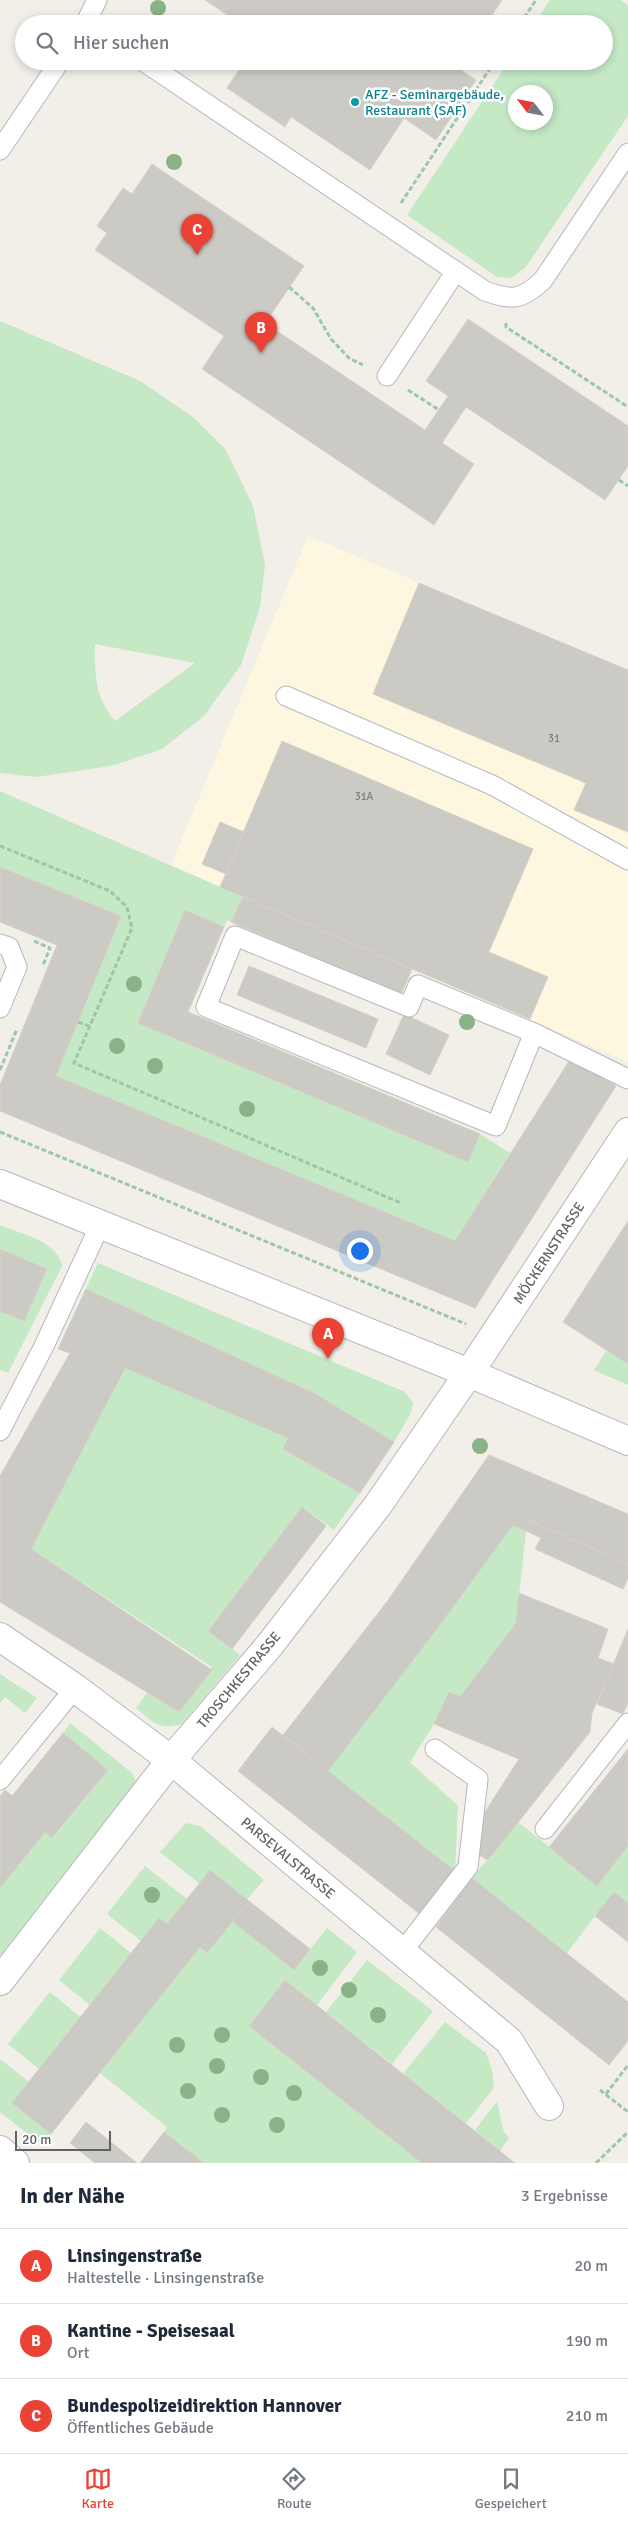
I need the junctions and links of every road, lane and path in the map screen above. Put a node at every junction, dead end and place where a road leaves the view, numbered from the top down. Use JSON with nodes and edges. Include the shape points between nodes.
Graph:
{"nodes":[{"id":1,"x":97,"y":0,"type":"edge"},
{"id":2,"x":536,"y":0,"type":"edge"},
{"id":3,"x":90,"y":15,"type":"edge"},
{"id":4,"x":526,"y":15,"type":"edge"},
{"id":5,"x":54,"y":70,"type":"edge"},
{"id":6,"x":156,"y":70,"type":"edge"},
{"id":7,"x":489,"y":70,"type":"edge"},
{"id":8,"x":0,"y":150,"type":"edge"},
{"id":9,"x":628,"y":153,"type":"edge"},
{"id":10,"x":386,"y":225,"type":"junction"},
{"id":11,"x":456,"y":271,"type":"junction"},
{"id":12,"x":289,"y":287,"type":"dead end"},
{"id":13,"x":505,"y":299,"type":"junction"},
{"id":14,"x":387,"y":376,"type":"junction"},
{"id":15,"x":628,"y":407,"type":"edge"},
{"id":16,"x":439,"y":410,"type":"dead end"},
{"id":17,"x":619,"y":480,"type":"dead end"},
{"id":18,"x":628,"y":486,"type":"edge"},
{"id":19,"x":286,"y":696,"type":"dead end"},
{"id":20,"x":0,"y":846,"type":"edge"},
{"id":21,"x":628,"y":860,"type":"edge"},
{"id":22,"x":0,"y":944,"type":"edge"},
{"id":23,"x":0,"y":1008,"type":"edge"},
{"id":24,"x":78,"y":1022,"type":"dead end"},
{"id":25,"x":89,"y":1026,"type":"junction"},
{"id":26,"x":534,"y":1033,"type":"junction"},
{"id":27,"x":628,"y":1079,"type":"edge"},
{"id":28,"x":0,"y":1132,"type":"edge"},
{"id":29,"x":628,"y":1132,"type":"edge"},
{"id":30,"x":0,"y":1184,"type":"edge"},
{"id":31,"x":401,"y":1203,"type":"dead end"},
{"id":32,"x":100,"y":1225,"type":"junction"},
{"id":33,"x":494,"y":1336,"type":"junction"},
{"id":34,"x":469,"y":1374,"type":"junction"},
{"id":35,"x":0,"y":1431,"type":"edge"},
{"id":36,"x":628,"y":1441,"type":"edge"},
{"id":37,"x":0,"y":1637,"type":"edge"},
{"id":38,"x":75,"y":1688,"type":"junction"},
{"id":39,"x":628,"y":1724,"type":"edge"},
{"id":40,"x":435,"y":1749,"type":"dead end"},
{"id":41,"x":171,"y":1760,"type":"junction"},
{"id":42,"x":0,"y":1780,"type":"edge"},
{"id":43,"x":545,"y":1829,"type":"dead end"},
{"id":44,"x":402,"y":1952,"type":"junction"},
{"id":45,"x":0,"y":1981,"type":"edge"},
{"id":46,"x":628,"y":2064,"type":"edge"},
{"id":47,"x":600,"y":2090,"type":"dead end"},
{"id":48,"x":606,"y":2094,"type":"junction"},
{"id":49,"x":549,"y":2106,"type":"dead end"},
{"id":50,"x":628,"y":2112,"type":"edge"},
{"id":51,"x":628,"y":2132,"type":"edge"},
{"id":52,"x":0,"y":2150,"type":"edge"},
{"id":53,"x":15,"y":2163,"type":"edge"},
{"id":54,"x":596,"y":2163,"type":"edge"}],
"edges":[{"from":1,"to":3,"type":"lane"},
{"from":2,"to":4,"type":"path"},
{"from":5,"to":8,"type":"lane"},
{"from":6,"to":10,"type":"lane"},
{"from":7,"to":10,"type":"path"},
{"from":9,"to":13,"type":"lane","via":[[543,280],[527,295]]},
{"from":10,"to":11,"type":"lane"},
{"from":11,"to":13,"type":"lane","via":[[485,291]]},
{"from":11,"to":14,"type":"lane"},
{"from":12,"to":14,"type":"path","via":[[314,308],[331,339],[349,358]]},
{"from":13,"to":15,"type":"path","via":[[506,327]]},
{"from":14,"to":16,"type":"path"},
{"from":17,"to":18,"type":"path"},
{"from":19,"to":21,"type":"lane","via":[[492,785]]},
{"from":20,"to":25,"type":"path","via":[[110,891],[127,907],[132,928]]},
{"from":22,"to":23,"type":"lane","via":[[9,947],[17,967]]},
{"from":24,"to":25,"type":"path"},
{"from":25,"to":31,"type":"path","via":[[74,1063]]},
{"from":26,"to":26,"type":"lane","via":[[418,985],[409,1007],[235,936],[206,1007],[496,1126]]},
{"from":26,"to":27,"type":"lane"},
{"from":28,"to":33,"type":"path"},
{"from":29,"to":33,"type":"street","name":"MÖCKERNSTRASSE"},
{"from":30,"to":32,"type":"street"},
{"from":32,"to":34,"type":"street"},
{"from":32,"to":35,"type":"lane"},
{"from":33,"to":34,"type":"street","name":"MÖCKERNSTRASSE"},
{"from":34,"to":36,"type":"street"},
{"from":34,"to":41,"type":"street","name":"TROSCHKESTRASSE","via":[[378,1505],[269,1646]]},
{"from":37,"to":38,"type":"street","name":"PARSEVALSTRASSE"},
{"from":38,"to":41,"type":"street","name":"PARSEVALSTRASSE"},
{"from":38,"to":42,"type":"lane"},
{"from":39,"to":43,"type":"lane"},
{"from":40,"to":44,"type":"lane","via":[[478,1779],[468,1867]]},
{"from":41,"to":44,"type":"street","name":"PARSEVALSTRASSE"},
{"from":41,"to":45,"type":"street","name":"TROSCHKESTRASSE"},
{"from":44,"to":49,"type":"street","name":"PARSEVALSTRASSE","via":[[509,2041]]},
{"from":46,"to":48,"type":"path"},
{"from":47,"to":48,"type":"path"},
{"from":48,"to":50,"type":"path"},
{"from":51,"to":54,"type":"path"},
{"from":52,"to":53,"type":"street"}]}
